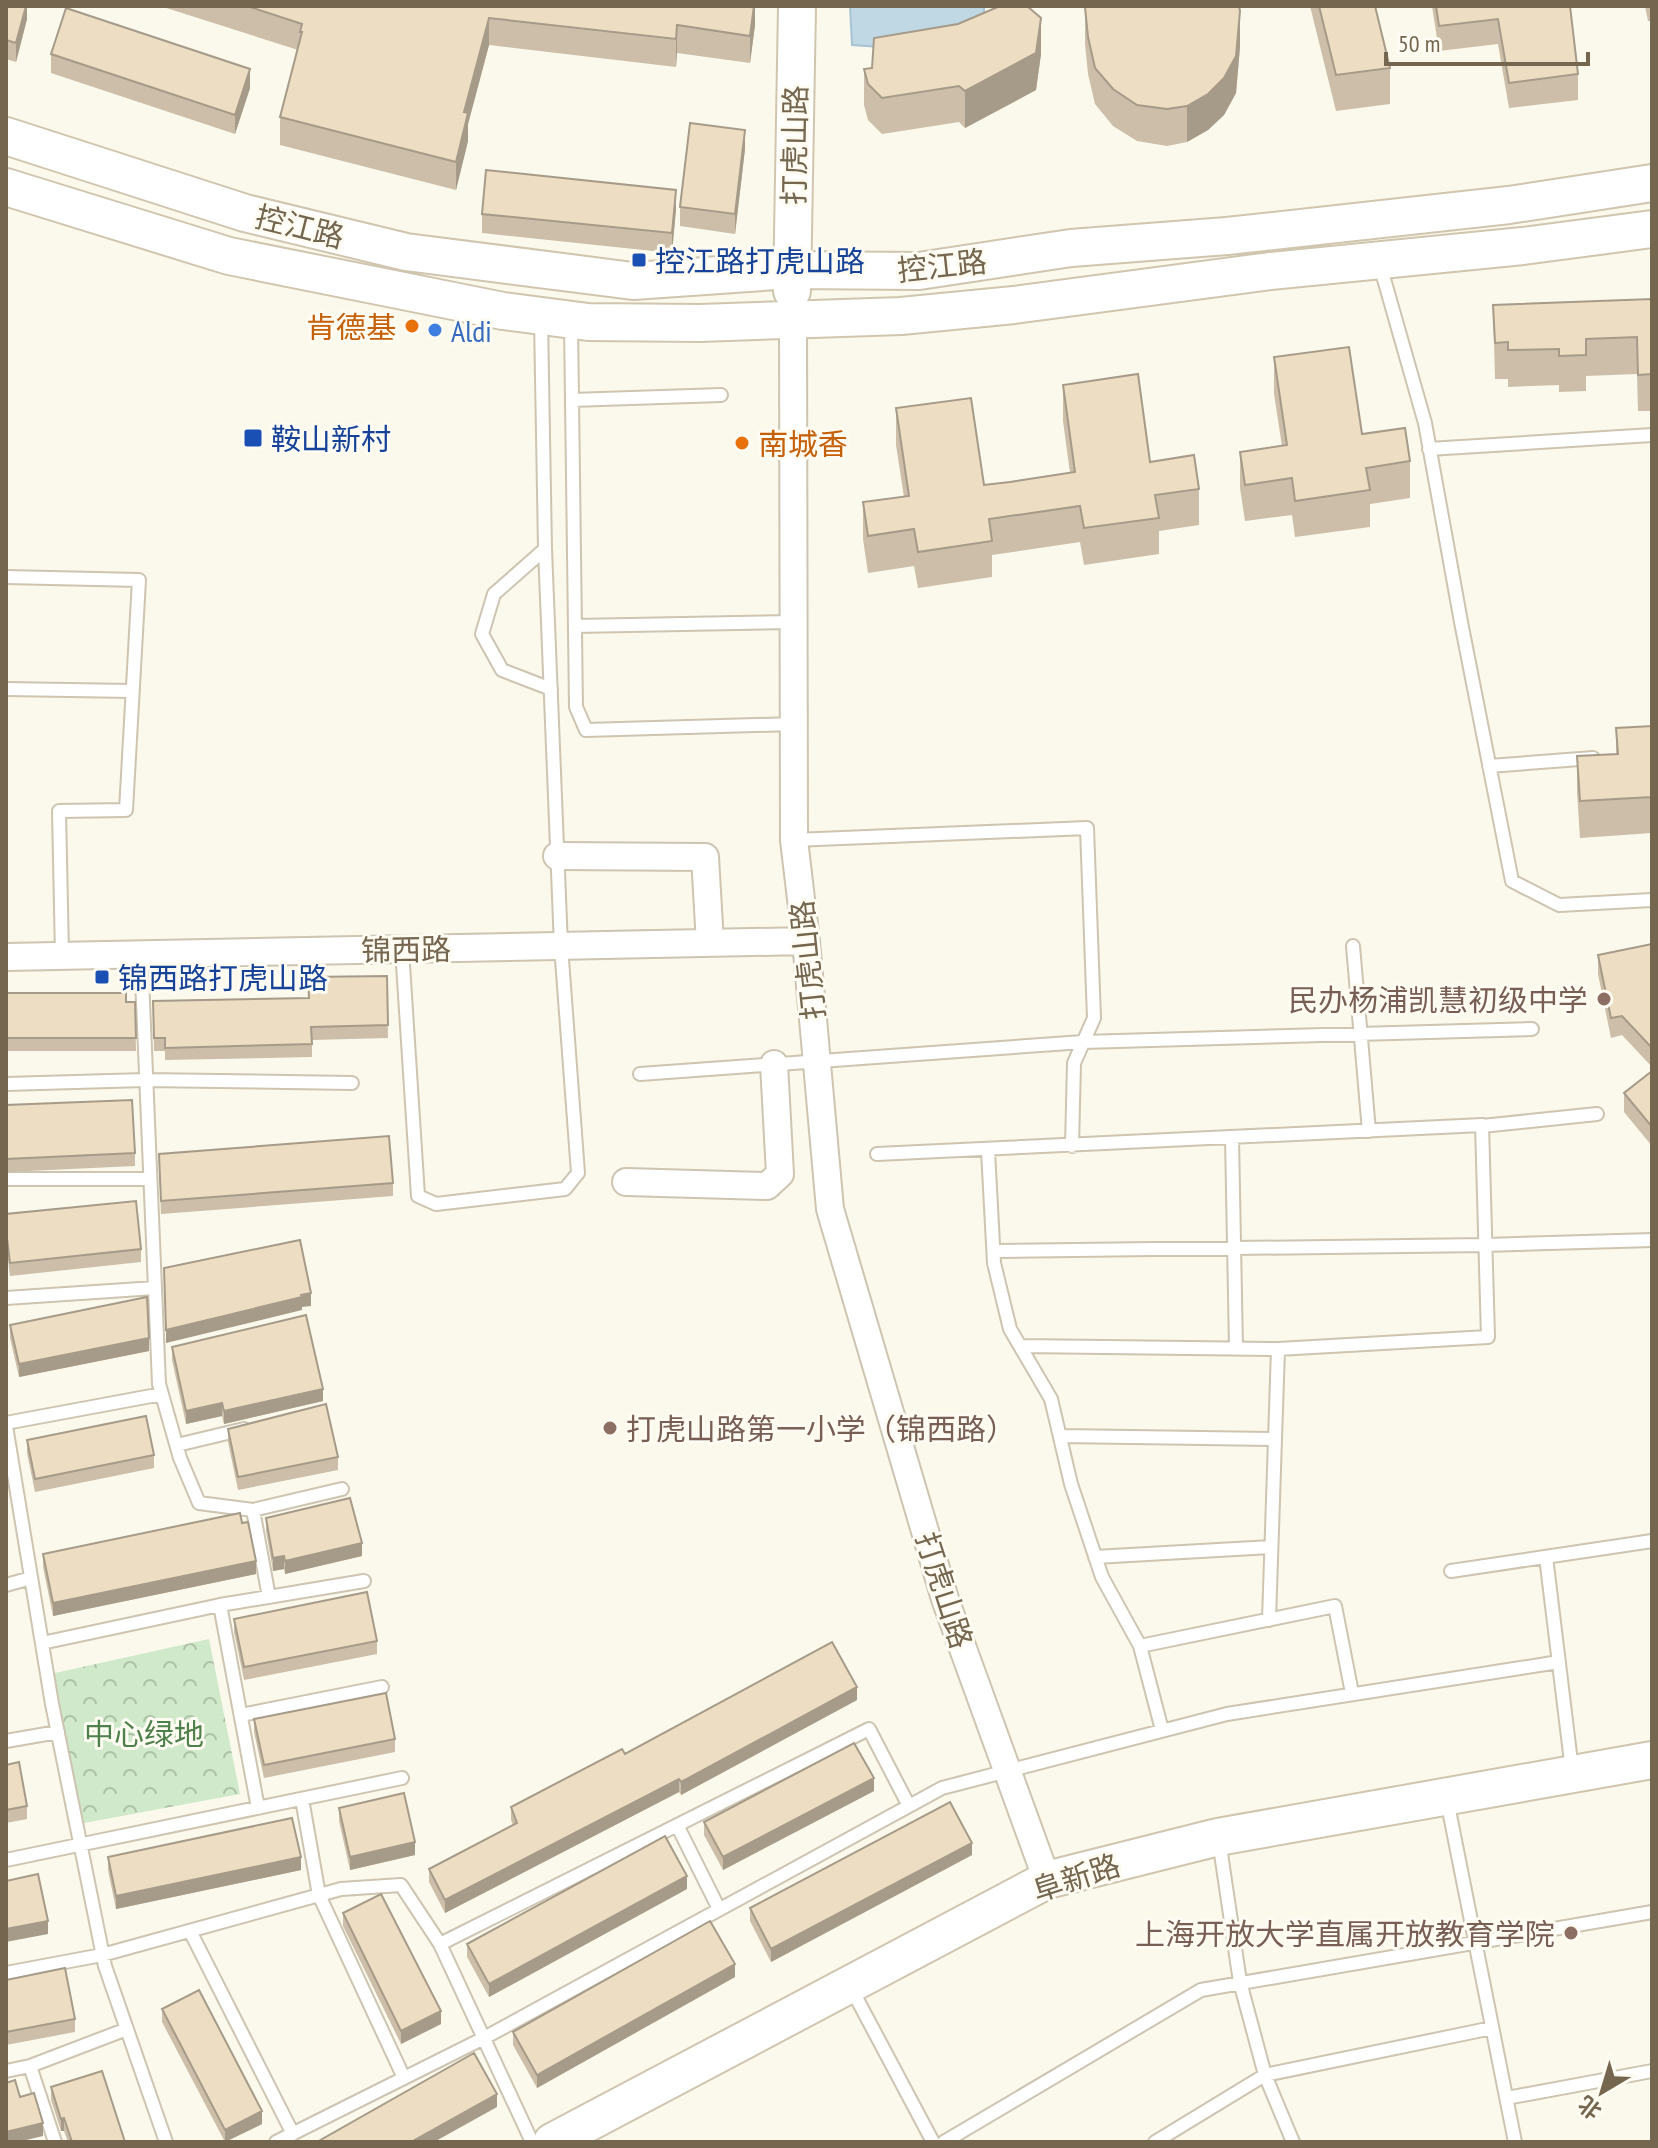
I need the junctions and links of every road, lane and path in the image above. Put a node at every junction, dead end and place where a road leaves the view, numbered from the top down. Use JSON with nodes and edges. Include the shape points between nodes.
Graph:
{"nodes":[{"id":1,"x":797,"y":6,"type":"edge"},
{"id":2,"x":6,"y":136,"type":"edge"},
{"id":3,"x":1652,"y":183,"type":"edge"},
{"id":4,"x":6,"y":187,"type":"edge"},
{"id":5,"x":1652,"y":229,"type":"edge"},
{"id":6,"x":1378,"y":260,"type":"junction"},
{"id":7,"x":791,"y":270,"type":"junction"},
{"id":8,"x":556,"y":318,"type":"junction"},
{"id":9,"x":793,"y":321,"type":"junction"},
{"id":10,"x":721,"y":395,"type":"dead end"},
{"id":11,"x":572,"y":400,"type":"junction"},
{"id":12,"x":1652,"y":435,"type":"edge"},
{"id":13,"x":1429,"y":449,"type":"junction"},
{"id":14,"x":545,"y":549,"type":"junction"},
{"id":15,"x":6,"y":577,"type":"edge"},
{"id":16,"x":794,"y":622,"type":"junction"},
{"id":17,"x":575,"y":626,"type":"junction"},
{"id":18,"x":6,"y":689,"type":"edge"},
{"id":19,"x":551,"y":689,"type":"junction"},
{"id":20,"x":132,"y":691,"type":"junction"},
{"id":21,"x":794,"y":724,"type":"junction"},
{"id":22,"x":1608,"y":757,"type":"edge"},
{"id":23,"x":1489,"y":766,"type":"junction"},
{"id":24,"x":794,"y":840,"type":"junction"},
{"id":25,"x":557,"y":856,"type":"junction"},
{"id":26,"x":1652,"y":900,"type":"edge"},
{"id":27,"x":806,"y":941,"type":"junction"},
{"id":28,"x":710,"y":943,"type":"junction"},
{"id":29,"x":561,"y":946,"type":"junction"},
{"id":30,"x":1353,"y":946,"type":"dead end"},
{"id":31,"x":402,"y":949,"type":"junction"},
{"id":32,"x":141,"y":954,"type":"junction"},
{"id":33,"x":62,"y":955,"type":"junction"},
{"id":34,"x":6,"y":957,"type":"edge"},
{"id":35,"x":1532,"y":1029,"type":"dead end"},
{"id":36,"x":1361,"y":1034,"type":"junction"},
{"id":37,"x":1083,"y":1042,"type":"junction"},
{"id":38,"x":817,"y":1061,"type":"junction"},
{"id":39,"x":774,"y":1064,"type":"junction"},
{"id":40,"x":640,"y":1074,"type":"dead end"},
{"id":41,"x":145,"y":1080,"type":"junction"},
{"id":42,"x":352,"y":1083,"type":"dead end"},
{"id":43,"x":6,"y":1084,"type":"edge"},
{"id":44,"x":1597,"y":1114,"type":"dead end"},
{"id":45,"x":1482,"y":1126,"type":"junction"},
{"id":46,"x":1369,"y":1131,"type":"junction"},
{"id":47,"x":1232,"y":1138,"type":"junction"},
{"id":48,"x":1072,"y":1146,"type":"junction"},
{"id":49,"x":988,"y":1151,"type":"junction"},
{"id":50,"x":877,"y":1154,"type":"dead end"},
{"id":51,"x":6,"y":1179,"type":"edge"},
{"id":52,"x":150,"y":1179,"type":"junction"},
{"id":53,"x":626,"y":1182,"type":"dead end"},
{"id":54,"x":1652,"y":1240,"type":"edge"},
{"id":55,"x":1485,"y":1245,"type":"junction"},
{"id":56,"x":1234,"y":1248,"type":"junction"},
{"id":57,"x":994,"y":1251,"type":"junction"},
{"id":58,"x":155,"y":1288,"type":"junction"},
{"id":59,"x":6,"y":1298,"type":"edge"},
{"id":60,"x":1020,"y":1346,"type":"junction"},
{"id":61,"x":1236,"y":1348,"type":"junction"},
{"id":62,"x":1278,"y":1349,"type":"junction"},
{"id":63,"x":173,"y":1350,"type":"edge"},
{"id":64,"x":158,"y":1354,"type":"junction"},
{"id":65,"x":162,"y":1394,"type":"junction"},
{"id":66,"x":6,"y":1424,"type":"edge"},
{"id":67,"x":263,"y":1424,"type":"edge"},
{"id":68,"x":1060,"y":1436,"type":"junction"},
{"id":69,"x":1275,"y":1439,"type":"junction"},
{"id":70,"x":177,"y":1445,"type":"junction"},
{"id":71,"x":342,"y":1489,"type":"dead end"},
{"id":72,"x":12,"y":1499,"type":"edge"},
{"id":73,"x":253,"y":1510,"type":"junction"},
{"id":74,"x":1652,"y":1541,"type":"edge"},
{"id":75,"x":1271,"y":1547,"type":"junction"},
{"id":76,"x":1095,"y":1557,"type":"junction"},
{"id":77,"x":1546,"y":1557,"type":"junction"},
{"id":78,"x":1451,"y":1571,"type":"dead end"},
{"id":79,"x":31,"y":1578,"type":"junction"},
{"id":80,"x":364,"y":1581,"type":"dead end"},
{"id":81,"x":6,"y":1585,"type":"edge"},
{"id":82,"x":269,"y":1597,"type":"junction"},
{"id":83,"x":220,"y":1605,"type":"junction"},
{"id":84,"x":1269,"y":1620,"type":"junction"},
{"id":85,"x":42,"y":1643,"type":"junction"},
{"id":86,"x":1140,"y":1646,"type":"junction"},
{"id":87,"x":1559,"y":1662,"type":"junction"},
{"id":88,"x":382,"y":1687,"type":"dead end"},
{"id":89,"x":1352,"y":1693,"type":"junction"},
{"id":90,"x":241,"y":1715,"type":"junction"},
{"id":91,"x":1162,"y":1730,"type":"junction"},
{"id":92,"x":58,"y":1732,"type":"junction"},
{"id":93,"x":6,"y":1741,"type":"edge"},
{"id":94,"x":1652,"y":1760,"type":"edge"},
{"id":95,"x":1007,"y":1769,"type":"junction"},
{"id":96,"x":1573,"y":1774,"type":"junction"},
{"id":97,"x":402,"y":1778,"type":"dead end"},
{"id":98,"x":1446,"y":1796,"type":"junction"},
{"id":99,"x":302,"y":1799,"type":"junction"},
{"id":100,"x":909,"y":1806,"type":"junction"},
{"id":101,"x":258,"y":1808,"type":"junction"},
{"id":102,"x":677,"y":1825,"type":"junction"},
{"id":103,"x":1218,"y":1837,"type":"junction"},
{"id":104,"x":81,"y":1846,"type":"junction"},
{"id":105,"x":6,"y":1860,"type":"edge"},
{"id":106,"x":1047,"y":1880,"type":"junction"},
{"id":107,"x":319,"y":1895,"type":"junction"},
{"id":108,"x":719,"y":1909,"type":"junction"},
{"id":109,"x":1652,"y":1912,"type":"edge"},
{"id":110,"x":190,"y":1931,"type":"junction"},
{"id":111,"x":1478,"y":1943,"type":"junction"},
{"id":112,"x":440,"y":1944,"type":"junction"},
{"id":113,"x":102,"y":1955,"type":"junction"},
{"id":114,"x":6,"y":1973,"type":"edge"},
{"id":115,"x":1240,"y":1982,"type":"junction"},
{"id":116,"x":849,"y":1985,"type":"junction"},
{"id":117,"x":1492,"y":2028,"type":"junction"},
{"id":118,"x":127,"y":2029,"type":"junction"},
{"id":119,"x":484,"y":2038,"type":"junction"},
{"id":120,"x":30,"y":2066,"type":"junction"},
{"id":121,"x":6,"y":2071,"type":"edge"},
{"id":122,"x":1652,"y":2071,"type":"edge"},
{"id":123,"x":1265,"y":2075,"type":"junction"},
{"id":124,"x":404,"y":2078,"type":"junction"},
{"id":125,"x":1507,"y":2098,"type":"junction"},
{"id":126,"x":293,"y":2134,"type":"junction"},
{"id":127,"x":55,"y":2142,"type":"edge"},
{"id":128,"x":166,"y":2142,"type":"edge"},
{"id":129,"x":276,"y":2142,"type":"edge"},
{"id":130,"x":532,"y":2142,"type":"edge"},
{"id":131,"x":552,"y":2142,"type":"edge"},
{"id":132,"x":933,"y":2142,"type":"edge"},
{"id":133,"x":944,"y":2142,"type":"edge"},
{"id":134,"x":1155,"y":2142,"type":"edge"},
{"id":135,"x":1293,"y":2142,"type":"edge"},
{"id":136,"x":1515,"y":2142,"type":"edge"}],
"edges":[{"from":1,"to":7,"type":"main road","name":"打虎山路"},
{"from":2,"to":7,"type":"main road","name":"控江路","via":[[245,213],[406,252],[633,281]]},
{"from":3,"to":7,"type":"main road","name":"控江路","via":[[1509,205],[1071,248],[919,271]]},
{"from":4,"to":8,"type":"main road","name":"控江路","via":[[229,256]]},
{"from":5,"to":6,"type":"main road","name":"控江路"},
{"from":6,"to":9,"type":"main road","name":"控江路","via":[[1014,305]]},
{"from":6,"to":13,"type":"lane"},
{"from":7,"to":9,"type":"main road","name":"打虎山路"},
{"from":8,"to":9,"type":"main road","name":"控江路"},
{"from":8,"to":11,"type":"lane"},
{"from":8,"to":14,"type":"lane"},
{"from":9,"to":16,"type":"street","name":"打虎山路"},
{"from":10,"to":11,"type":"lane"},
{"from":11,"to":17,"type":"lane"},
{"from":12,"to":13,"type":"lane"},
{"from":13,"to":23,"type":"lane"},
{"from":14,"to":19,"type":"lane"},
{"from":14,"to":19,"type":"lane","via":[[494,594],[482,634],[502,670]]},
{"from":15,"to":20,"type":"lane","via":[[139,580]]},
{"from":16,"to":17,"type":"lane"},
{"from":16,"to":21,"type":"street","name":"打虎山路"},
{"from":17,"to":21,"type":"lane","via":[[576,707],[586,730]]},
{"from":18,"to":20,"type":"lane"},
{"from":19,"to":25,"type":"lane"},
{"from":20,"to":33,"type":"lane","via":[[126,810],[59,811]]},
{"from":21,"to":24,"type":"street","name":"打虎山路"},
{"from":22,"to":23,"type":"lane"},
{"from":23,"to":26,"type":"lane","via":[[1512,881],[1559,905]]},
{"from":24,"to":27,"type":"street","name":"打虎山路"},
{"from":24,"to":37,"type":"lane","via":[[1087,828],[1094,1018]]},
{"from":25,"to":28,"type":"street","via":[[705,857]]},
{"from":25,"to":29,"type":"lane"},
{"from":27,"to":28,"type":"street","name":"锦西路"},
{"from":27,"to":38,"type":"street","name":"打虎山路"},
{"from":28,"to":29,"type":"street","name":"锦西路"},
{"from":29,"to":31,"type":"street","name":"锦西路"},
{"from":29,"to":31,"type":"lane","via":[[578,1173],[565,1189],[436,1204],[418,1196]]},
{"from":30,"to":36,"type":"lane"},
{"from":31,"to":32,"type":"street","name":"锦西路"},
{"from":32,"to":33,"type":"street","name":"锦西路"},
{"from":32,"to":41,"type":"lane"},
{"from":33,"to":34,"type":"street","name":"锦西路"},
{"from":35,"to":36,"type":"lane"},
{"from":36,"to":37,"type":"lane"},
{"from":36,"to":46,"type":"lane"},
{"from":37,"to":38,"type":"lane"},
{"from":37,"to":48,"type":"lane","via":[[1074,1063]]},
{"from":38,"to":39,"type":"lane"},
{"from":38,"to":95,"type":"street","name":"打虎山路","via":[[830,1209],[945,1599]]},
{"from":39,"to":40,"type":"lane"},
{"from":39,"to":53,"type":"street","via":[[780,1174],[767,1186]]},
{"from":41,"to":42,"type":"lane"},
{"from":41,"to":43,"type":"lane"},
{"from":41,"to":52,"type":"lane"},
{"from":44,"to":45,"type":"lane"},
{"from":45,"to":46,"type":"lane"},
{"from":45,"to":55,"type":"lane"},
{"from":46,"to":47,"type":"lane"},
{"from":47,"to":48,"type":"lane"},
{"from":47,"to":56,"type":"lane"},
{"from":48,"to":49,"type":"lane"},
{"from":49,"to":50,"type":"lane"},
{"from":49,"to":57,"type":"lane"},
{"from":51,"to":52,"type":"lane"},
{"from":52,"to":58,"type":"lane"},
{"from":54,"to":55,"type":"lane"},
{"from":55,"to":56,"type":"lane"},
{"from":55,"to":62,"type":"lane","via":[[1488,1337]]},
{"from":56,"to":57,"type":"lane"},
{"from":56,"to":61,"type":"lane"},
{"from":57,"to":60,"type":"lane","via":[[1010,1329]]},
{"from":58,"to":59,"type":"lane"},
{"from":58,"to":64,"type":"lane"},
{"from":60,"to":61,"type":"lane"},
{"from":60,"to":68,"type":"lane","via":[[1051,1399]]},
{"from":61,"to":62,"type":"lane"},
{"from":62,"to":69,"type":"lane"},
{"from":63,"to":64,"type":"lane"},
{"from":64,"to":65,"type":"lane"},
{"from":65,"to":66,"type":"lane"},
{"from":65,"to":70,"type":"lane"},
{"from":66,"to":72,"type":"lane"},
{"from":67,"to":70,"type":"lane"},
{"from":68,"to":69,"type":"lane"},
{"from":68,"to":76,"type":"lane"},
{"from":69,"to":75,"type":"lane"},
{"from":70,"to":73,"type":"lane","via":[[199,1503]]},
{"from":71,"to":73,"type":"lane"},
{"from":72,"to":79,"type":"lane"},
{"from":73,"to":82,"type":"lane"},
{"from":74,"to":77,"type":"lane"},
{"from":75,"to":76,"type":"lane"},
{"from":75,"to":84,"type":"lane"},
{"from":76,"to":86,"type":"lane"},
{"from":77,"to":78,"type":"lane"},
{"from":77,"to":87,"type":"lane"},
{"from":79,"to":81,"type":"lane"},
{"from":79,"to":85,"type":"lane"},
{"from":80,"to":82,"type":"lane"},
{"from":82,"to":83,"type":"lane"},
{"from":83,"to":85,"type":"lane"},
{"from":83,"to":90,"type":"lane"},
{"from":84,"to":86,"type":"lane"},
{"from":84,"to":89,"type":"lane","via":[[1335,1606]]},
{"from":85,"to":92,"type":"lane"},
{"from":86,"to":91,"type":"lane"},
{"from":87,"to":89,"type":"lane"},
{"from":87,"to":96,"type":"lane"},
{"from":88,"to":90,"type":"lane"},
{"from":89,"to":91,"type":"lane"},
{"from":90,"to":101,"type":"lane"},
{"from":91,"to":95,"type":"lane"},
{"from":92,"to":93,"type":"lane"},
{"from":92,"to":104,"type":"lane"},
{"from":94,"to":96,"type":"main road","name":"阜新路"},
{"from":95,"to":100,"type":"lane","via":[[942,1788]]},
{"from":95,"to":106,"type":"street","name":"打虎山路"},
{"from":96,"to":98,"type":"main road","name":"阜新路"},
{"from":97,"to":99,"type":"lane"},
{"from":98,"to":103,"type":"main road","name":"阜新路"},
{"from":98,"to":111,"type":"lane"},
{"from":99,"to":101,"type":"lane"},
{"from":99,"to":107,"type":"lane"},
{"from":100,"to":102,"type":"lane","via":[[869,1729]]},
{"from":100,"to":108,"type":"lane"},
{"from":101,"to":104,"type":"lane"},
{"from":102,"to":108,"type":"lane"},
{"from":102,"to":112,"type":"lane"},
{"from":103,"to":106,"type":"main road","name":"阜新路"},
{"from":103,"to":115,"type":"lane"},
{"from":104,"to":105,"type":"lane"},
{"from":104,"to":113,"type":"lane"},
{"from":106,"to":116,"type":"main road","name":"阜新路"},
{"from":107,"to":110,"type":"lane"},
{"from":107,"to":112,"type":"lane","via":[[401,1885]]},
{"from":107,"to":124,"type":"lane"},
{"from":108,"to":119,"type":"lane"},
{"from":109,"to":111,"type":"lane"},
{"from":110,"to":113,"type":"lane"},
{"from":110,"to":126,"type":"lane"},
{"from":111,"to":115,"type":"lane"},
{"from":111,"to":117,"type":"lane"},
{"from":112,"to":119,"type":"lane"},
{"from":113,"to":114,"type":"lane"},
{"from":113,"to":118,"type":"lane"},
{"from":115,"to":123,"type":"lane"},
{"from":115,"to":133,"type":"lane","via":[[1201,1990]]},
{"from":116,"to":131,"type":"main road","name":"阜新路"},
{"from":116,"to":132,"type":"lane"},
{"from":117,"to":123,"type":"lane"},
{"from":117,"to":125,"type":"lane"},
{"from":118,"to":120,"type":"lane"},
{"from":118,"to":128,"type":"lane"},
{"from":119,"to":124,"type":"lane"},
{"from":119,"to":130,"type":"lane"},
{"from":120,"to":121,"type":"lane"},
{"from":120,"to":127,"type":"lane"},
{"from":122,"to":125,"type":"lane"},
{"from":123,"to":134,"type":"lane"},
{"from":123,"to":135,"type":"lane"},
{"from":124,"to":126,"type":"lane"},
{"from":125,"to":136,"type":"lane"},
{"from":126,"to":129,"type":"lane"}]}
